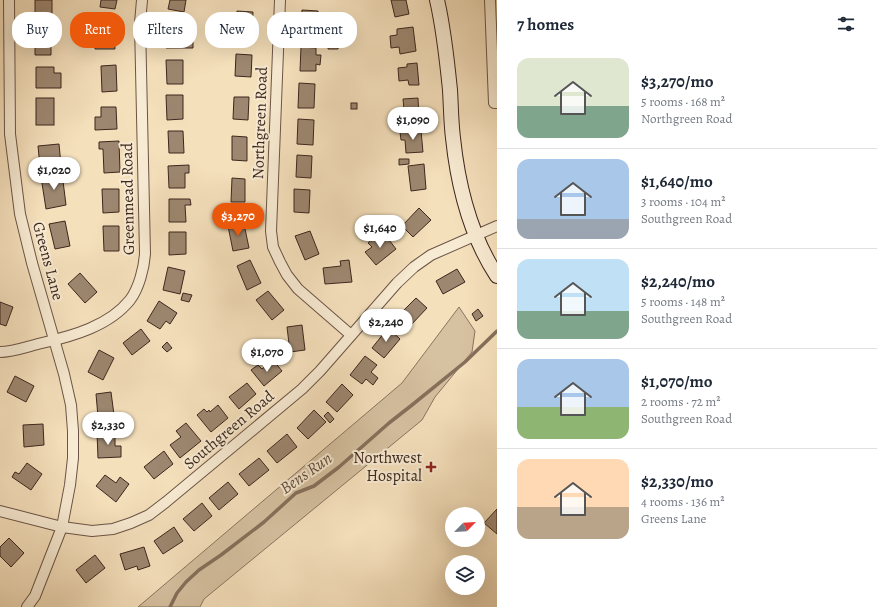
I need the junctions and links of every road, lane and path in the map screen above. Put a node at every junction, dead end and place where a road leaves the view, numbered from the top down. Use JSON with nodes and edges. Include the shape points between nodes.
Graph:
{"nodes":[{"id":1,"x":9,"y":0,"type":"edge"},
{"id":2,"x":142,"y":0,"type":"edge"},
{"id":3,"x":280,"y":0,"type":"edge"},
{"id":4,"x":437,"y":0,"type":"edge"},
{"id":5,"x":490,"y":0,"type":"edge"},
{"id":6,"x":497,"y":103,"type":"edge"},
{"id":7,"x":497,"y":226,"type":"edge"},
{"id":8,"x":476,"y":235,"type":"junction"},
{"id":9,"x":497,"y":276,"type":"edge"},
{"id":10,"x":351,"y":335,"type":"junction"},
{"id":11,"x":54,"y":340,"type":"junction"},
{"id":12,"x":0,"y":352,"type":"edge"},
{"id":13,"x":0,"y":511,"type":"edge"},
{"id":14,"x":62,"y":527,"type":"junction"},
{"id":15,"x":27,"y":607,"type":"edge"}],
"edges":[{"from":1,"to":11,"type":"street","name":"Greens Lane","via":[[10,134],[14,169],[20,214]]},
{"from":2,"to":11,"type":"street","name":"Greenmead Road","via":[[140,22],[146,254],[144,268],[130,299],[119,310],[89,329]]},
{"from":3,"to":10,"type":"street","name":"Northgreen Road","via":[[271,231],[273,247],[287,275],[298,289]]},
{"from":4,"to":8,"type":"main road","via":[[446,48],[457,167],[463,198]]},
{"from":5,"to":6,"type":"street","via":[[494,103]]},
{"from":7,"to":8,"type":"street","name":"Southgreen Road"},
{"from":8,"to":9,"type":"main road"},
{"from":8,"to":10,"type":"street","name":"Southgreen Road","via":[[431,255],[414,267]]},
{"from":10,"to":14,"type":"street","name":"Southgreen Road","via":[[302,389],[149,515],[113,529],[92,531]]},
{"from":11,"to":12,"type":"street","name":"Greenmead Road"},
{"from":11,"to":14,"type":"street","name":"Greens Lane","via":[[71,405],[73,431],[70,485]]},
{"from":13,"to":14,"type":"street","name":"Southgreen Road"},
{"from":14,"to":15,"type":"street","name":"Greens Lane","via":[[35,596]]}]}
